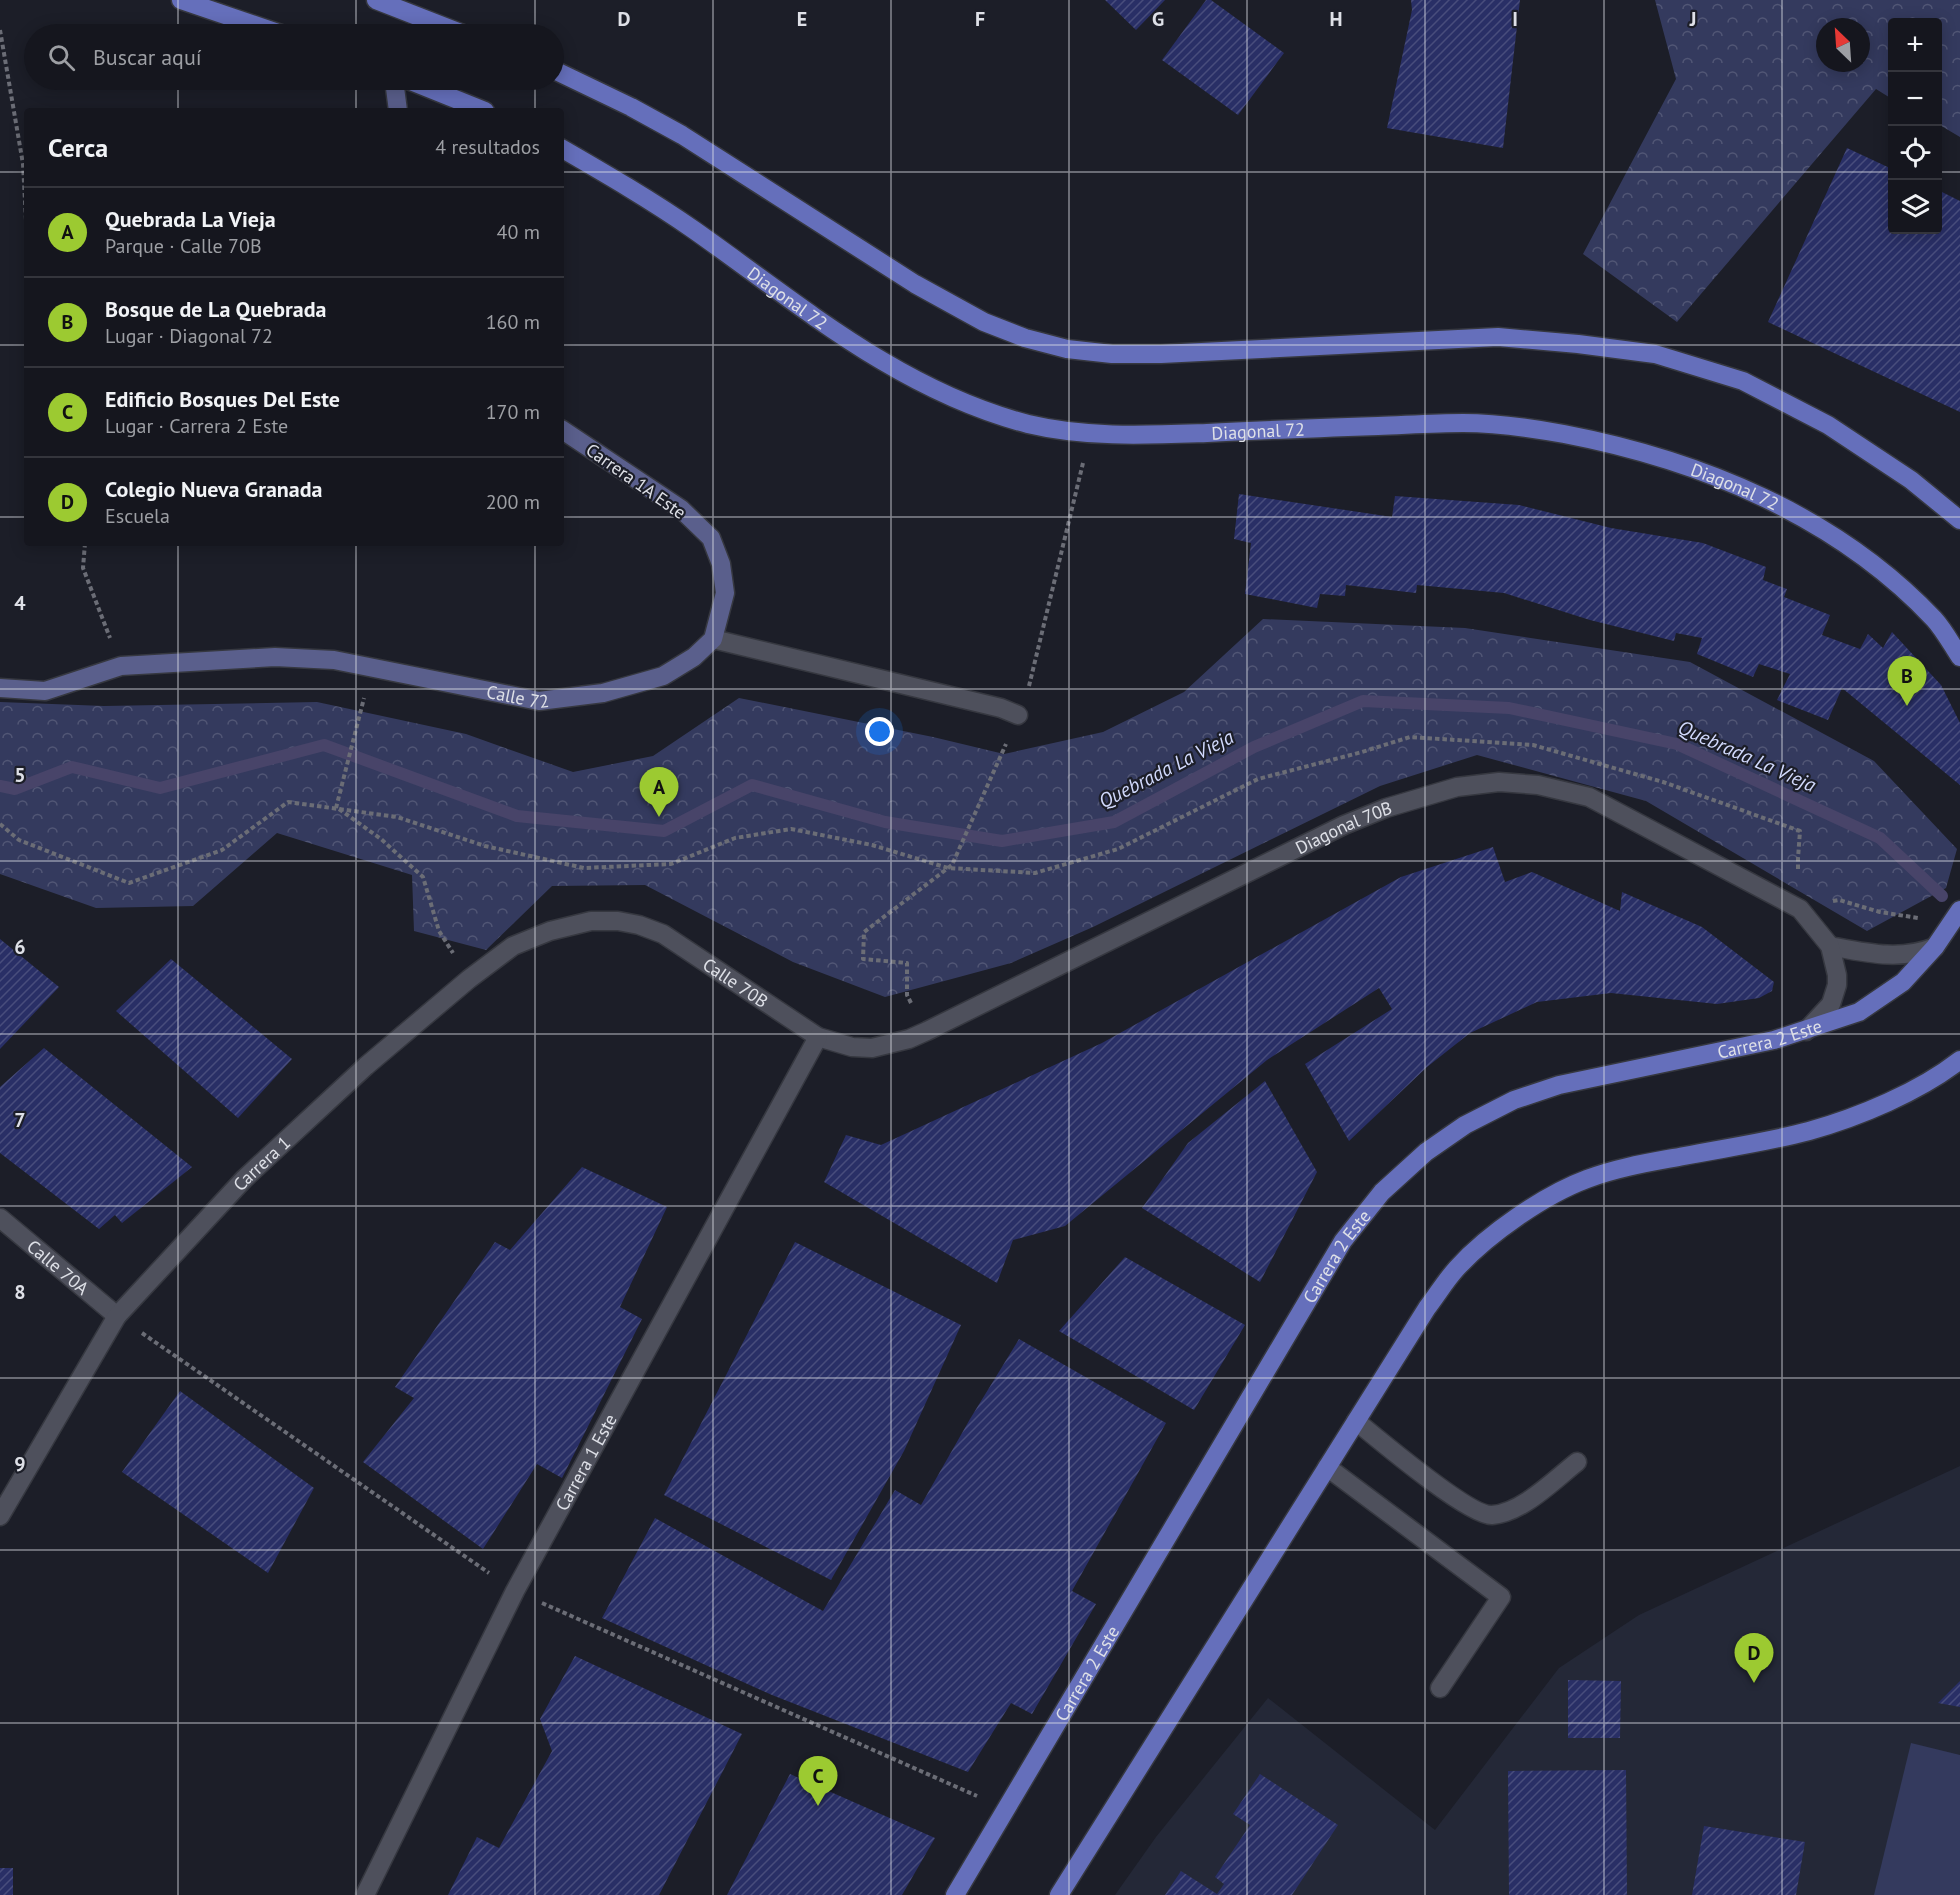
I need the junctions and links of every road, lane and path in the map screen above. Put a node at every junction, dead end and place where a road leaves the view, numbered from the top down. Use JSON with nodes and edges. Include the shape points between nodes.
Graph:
{"nodes":[{"id":1,"x":181,"y":0,"type":"edge"},
{"id":2,"x":376,"y":0,"type":"edge"},
{"id":3,"x":251,"y":24,"type":"edge"},
{"id":4,"x":438,"y":24,"type":"edge"},
{"id":5,"x":0,"y":30,"type":"edge"},
{"id":6,"x":564,"y":75,"type":"edge"},
{"id":7,"x":395,"y":90,"type":"edge"},
{"id":8,"x":433,"y":90,"type":"edge"},
{"id":9,"x":398,"y":108,"type":"edge"},
{"id":10,"x":478,"y":108,"type":"edge"},
{"id":11,"x":564,"y":150,"type":"edge"},
{"id":12,"x":24,"y":183,"type":"edge"},
{"id":13,"x":564,"y":431,"type":"edge"},
{"id":14,"x":1085,"y":456,"type":"dead end"},
{"id":15,"x":1960,"y":520,"type":"edge"},
{"id":16,"x":85,"y":546,"type":"edge"},
{"id":17,"x":713,"y":639,"type":"junction"},
{"id":18,"x":1960,"y":657,"type":"edge"},
{"id":19,"x":121,"y":666,"type":"junction"},
{"id":20,"x":372,"y":669,"type":"junction"},
{"id":21,"x":0,"y":688,"type":"edge"},
{"id":22,"x":1001,"y":708,"type":"junction"},
{"id":23,"x":1018,"y":715,"type":"joint"},
{"id":24,"x":336,"y":808,"type":"junction"},
{"id":25,"x":0,"y":824,"type":"edge"},
{"id":26,"x":948,"y":868,"type":"junction"},
{"id":27,"x":1799,"y":877,"type":"dead end"},
{"id":28,"x":1800,"y":909,"type":"junction"},
{"id":29,"x":1960,"y":910,"type":"edge"},
{"id":30,"x":618,"y":921,"type":"joint"},
{"id":31,"x":1927,"y":921,"type":"dead end"},
{"id":32,"x":1830,"y":946,"type":"junction"},
{"id":33,"x":1935,"y":947,"type":"junction"},
{"id":34,"x":469,"y":979,"type":"junction"},
{"id":35,"x":927,"y":1031,"type":"junction"},
{"id":36,"x":1806,"y":1031,"type":"junction"},
{"id":37,"x":818,"y":1037,"type":"junction"},
{"id":38,"x":852,"y":1047,"type":"joint"},
{"id":39,"x":1960,"y":1060,"type":"edge"},
{"id":40,"x":0,"y":1218,"type":"edge"},
{"id":41,"x":117,"y":1316,"type":"junction"},
{"id":42,"x":1356,"y":1421,"type":"junction"},
{"id":43,"x":1577,"y":1462,"type":"dead end"},
{"id":44,"x":1327,"y":1467,"type":"junction"},
{"id":45,"x":0,"y":1516,"type":"edge"},
{"id":46,"x":1440,"y":1688,"type":"dead end"},
{"id":47,"x":365,"y":1895,"type":"edge"},
{"id":48,"x":955,"y":1895,"type":"edge"},
{"id":49,"x":1059,"y":1895,"type":"edge"}],
"edges":[{"from":1,"to":3,"type":"main road"},
{"from":2,"to":4,"type":"main road"},
{"from":5,"to":12,"type":"path"},
{"from":6,"to":15,"type":"main road","via":[[682,135],[915,284],[1025,338],[1067,349],[1112,354],[1498,337],[1655,354],[1743,381],[1828,425],[1911,480]]},
{"from":7,"to":9,"type":"street"},
{"from":8,"to":10,"type":"main road"},
{"from":11,"to":18,"type":"main road","name":"Diagonal 72","via":[[689,226],[860,350],[921,384],[970,405],[1029,424],[1091,433],[1167,434],[1465,423],[1525,427],[1652,454],[1785,507],[1844,543],[1894,580],[1937,621]]},
{"from":13,"to":17,"type":"street","name":"Carrera 1A Este","via":[[681,509],[711,538],[721,564],[724,593]]},
{"from":14,"to":22,"type":"path","via":[[1026,695],[1005,691]]},
{"from":16,"to":19,"type":"path","via":[[83,568]]},
{"from":17,"to":20,"type":"street","name":"Calle 72","via":[[694,657],[663,676],[603,693],[540,701]]},
{"from":17,"to":22,"type":"street"},
{"from":19,"to":20,"type":"street","name":"Calle 72","via":[[275,657],[334,660]]},
{"from":19,"to":21,"type":"street","name":"Calle 72","via":[[45,691]]},
{"from":20,"to":24,"type":"path"},
{"from":22,"to":23,"type":"street"},
{"from":23,"to":26,"type":"path"},
{"from":24,"to":25,"type":"path","via":[[288,802],[222,850],[129,883],[19,840]]},
{"from":24,"to":26,"type":"path","via":[[397,817],[485,846],[584,868],[671,864],[735,838],[791,830],[872,845]]},
{"from":24,"to":34,"type":"path","via":[[381,839],[423,877],[439,931]]},
{"from":26,"to":27,"type":"path","via":[[1035,873],[1118,849],[1258,779],[1410,737],[1533,745],[1695,793],[1800,831]]},
{"from":26,"to":35,"type":"path","via":[[864,932],[863,959],[907,963],[907,996]]},
{"from":28,"to":31,"type":"path","via":[[1839,900]]},
{"from":28,"to":32,"type":"street","name":"Diagonal 70B"},
{"from":28,"to":35,"type":"street","name":"Diagonal 70B","via":[[1588,797],[1528,784],[1499,782],[1457,787],[1344,825]]},
{"from":29,"to":33,"type":"main road","name":"Carrera 2 Este"},
{"from":30,"to":34,"type":"street","name":"Carrera 1","via":[[591,921],[550,931],[513,946]]},
{"from":30,"to":37,"type":"street","name":"Calle 70B","via":[[663,934]]},
{"from":32,"to":33,"type":"street","via":[[1896,956]]},
{"from":32,"to":36,"type":"street","name":"Diagonal 70B","via":[[1837,985],[1831,1004]]},
{"from":33,"to":36,"type":"main road","name":"Carrera 2 Este","via":[[1903,982],[1883,997],[1859,1012]]},
{"from":34,"to":41,"type":"street","name":"Carrera 1","via":[[366,1066],[261,1163]]},
{"from":35,"to":38,"type":"street","name":"Diagonal 70B","via":[[891,1045]]},
{"from":36,"to":48,"type":"main road","name":"Carrera 2 Este","via":[[1559,1085],[1514,1100],[1465,1125],[1426,1152],[1382,1192],[1343,1241]]},
{"from":37,"to":38,"type":"street","name":"Calle 70B"},
{"from":37,"to":47,"type":"street","name":"Carrera 1 Este","via":[[515,1591]]},
{"from":39,"to":42,"type":"main road","via":[[1937,1076],[1853,1116],[1807,1131],[1630,1167],[1555,1194],[1487,1239],[1456,1268]]},
{"from":40,"to":41,"type":"street","name":"Calle 70A"},
{"from":41,"to":45,"type":"street","name":"Carrera 1"},
{"from":42,"to":43,"type":"street","via":[[1464,1505],[1491,1515],[1520,1507]]},
{"from":42,"to":44,"type":"main road"},
{"from":44,"to":46,"type":"street","via":[[1500,1597]]},
{"from":44,"to":49,"type":"main road"}]}
